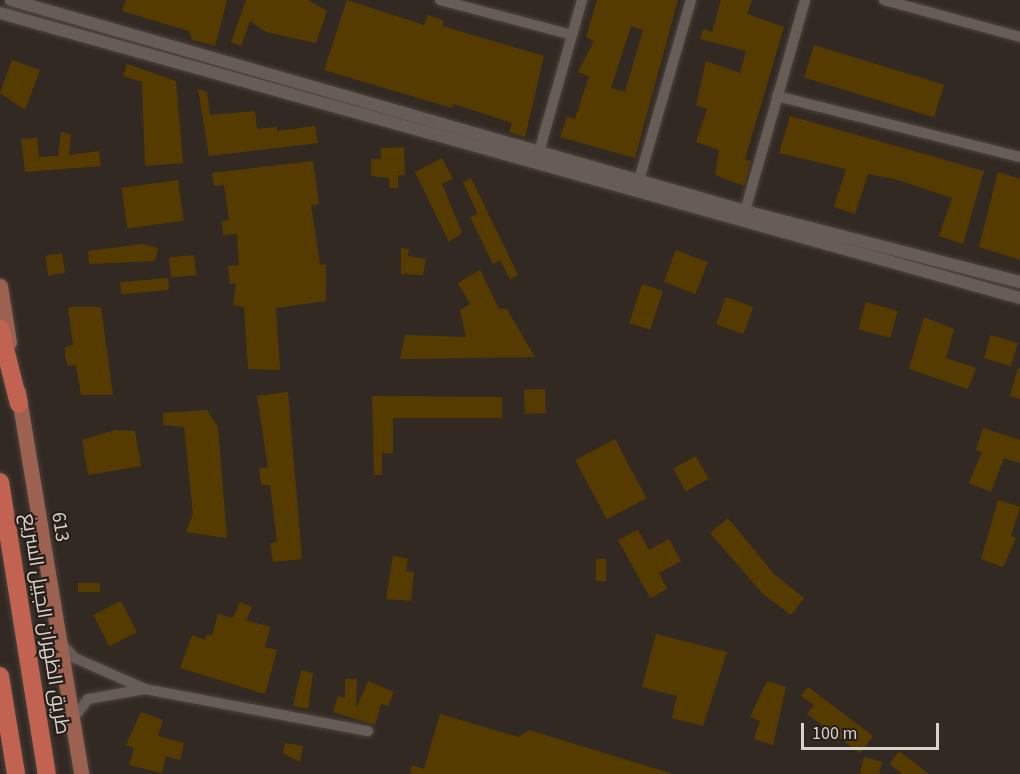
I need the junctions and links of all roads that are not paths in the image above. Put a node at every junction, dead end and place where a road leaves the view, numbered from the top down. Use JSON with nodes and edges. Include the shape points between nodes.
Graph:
{"nodes":[{"id":1,"x":10,"y":0,"type":"edge"},
{"id":2,"x":440,"y":0,"type":"edge"},
{"id":3,"x":582,"y":0,"type":"edge"},
{"id":4,"x":692,"y":0,"type":"edge"},
{"id":5,"x":805,"y":0,"type":"edge"},
{"id":6,"x":884,"y":0,"type":"edge"},
{"id":7,"x":0,"y":13,"type":"edge"},
{"id":8,"x":568,"y":34,"type":"junction"},
{"id":9,"x":1020,"y":37,"type":"edge"},
{"id":10,"x":777,"y":96,"type":"junction"},
{"id":11,"x":539,"y":152,"type":"junction"},
{"id":12,"x":1020,"y":157,"type":"edge"},
{"id":13,"x":639,"y":180,"type":"junction"},
{"id":14,"x":745,"y":211,"type":"junction"},
{"id":15,"x":1020,"y":282,"type":"edge"},
{"id":16,"x":0,"y":286,"type":"edge"},
{"id":17,"x":1020,"y":298,"type":"edge"},
{"id":18,"x":0,"y":329,"type":"edge"},
{"id":19,"x":19,"y":404,"type":"junction"},
{"id":20,"x":0,"y":482,"type":"edge"},
{"id":21,"x":56,"y":633,"type":"junction"},
{"id":22,"x":0,"y":676,"type":"edge"},
{"id":23,"x":145,"y":689,"type":"junction"},
{"id":24,"x":72,"y":731,"type":"junction"},
{"id":25,"x":368,"y":731,"type":"dead end"},
{"id":26,"x":16,"y":774,"type":"edge"},
{"id":27,"x":47,"y":774,"type":"edge"},
{"id":28,"x":81,"y":774,"type":"edge"}],
"edges":[{"from":1,"to":11,"type":"street"},
{"from":2,"to":8,"type":"street"},
{"from":3,"to":8,"type":"street"},
{"from":4,"to":13,"type":"street"},
{"from":5,"to":10,"type":"street"},
{"from":6,"to":9,"type":"street"},
{"from":7,"to":17,"type":"street"},
{"from":8,"to":11,"type":"street"},
{"from":10,"to":12,"type":"street"},
{"from":10,"to":14,"type":"street"},
{"from":11,"to":13,"type":"street"},
{"from":13,"to":14,"type":"street"},
{"from":14,"to":15,"type":"street"},
{"from":16,"to":19,"type":"main road","name":"613"},
{"from":18,"to":19,"type":"highway"},
{"from":19,"to":21,"type":"main road","name":"613"},
{"from":20,"to":27,"type":"highway","name":"طريق الظهران الجبيل السريع"},
{"from":21,"to":23,"type":"street","via":[[75,658]]},
{"from":21,"to":24,"type":"main road","name":"613"},
{"from":22,"to":26,"type":"highway"},
{"from":23,"to":24,"type":"street","via":[[88,699],[75,709]]},
{"from":23,"to":25,"type":"street"},
{"from":24,"to":28,"type":"main road","name":"613"}]}
